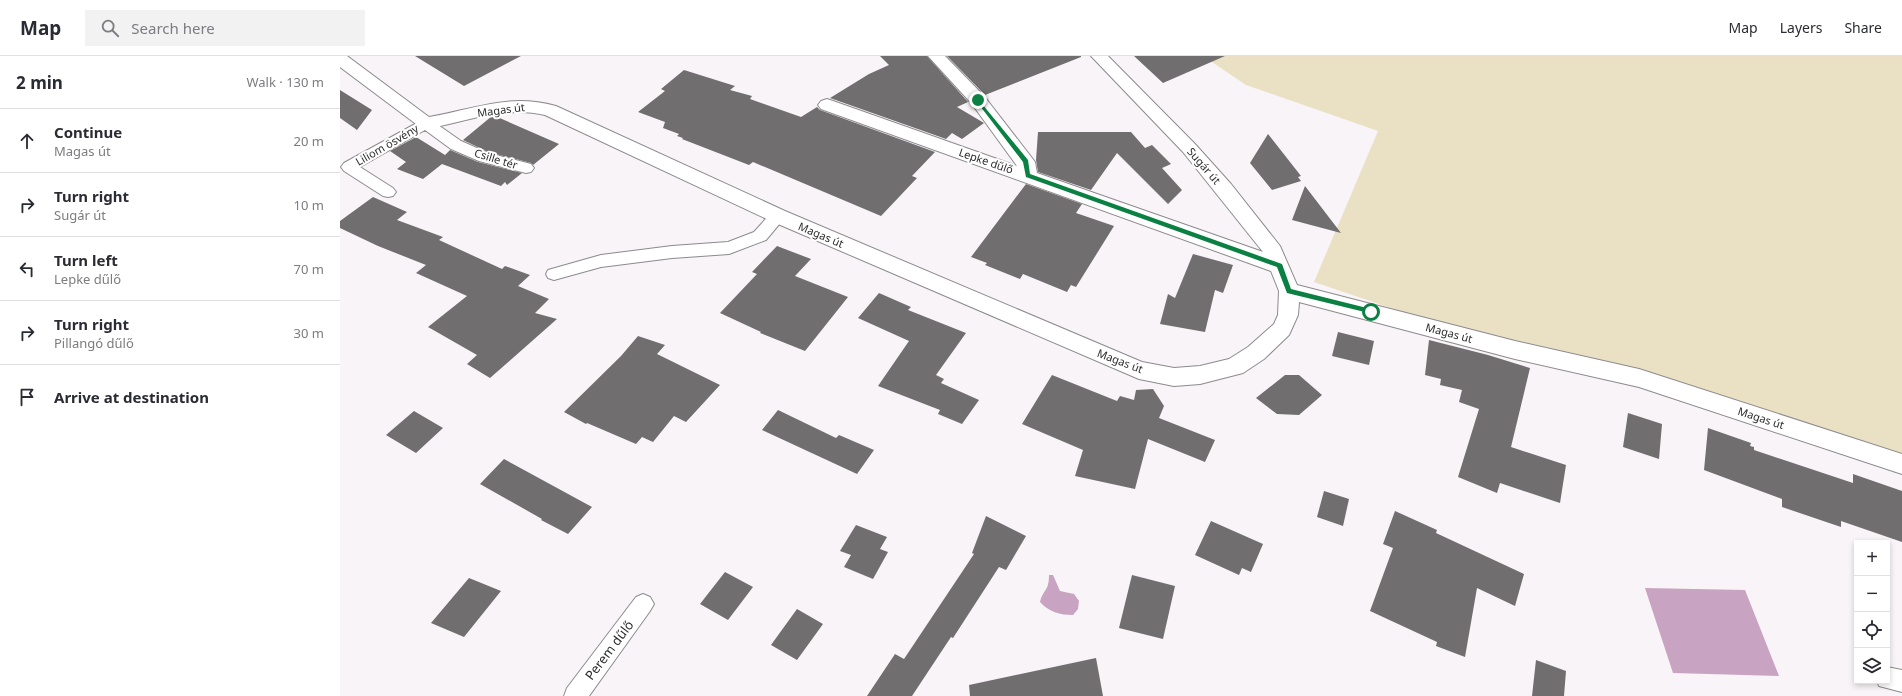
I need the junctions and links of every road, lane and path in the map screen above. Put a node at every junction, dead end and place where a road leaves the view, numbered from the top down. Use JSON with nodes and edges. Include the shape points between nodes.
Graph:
{"nodes":[{"id":1,"x":936,"y":56,"type":"edge"},
{"id":2,"x":1099,"y":56,"type":"edge"},
{"id":3,"x":340,"y":59,"type":"edge"},
{"id":4,"x":828,"y":105,"type":"dead end"},
{"id":5,"x":426,"y":123,"type":"junction"},
{"id":6,"x":526,"y":168,"type":"dead end"},
{"id":7,"x":1028,"y":176,"type":"junction"},
{"id":8,"x":388,"y":192,"type":"dead end"},
{"id":9,"x":778,"y":216,"type":"junction"},
{"id":10,"x":1280,"y":266,"type":"junction"},
{"id":11,"x":554,"y":274,"type":"dead end"},
{"id":12,"x":1289,"y":291,"type":"junction"},
{"id":13,"x":1902,"y":464,"type":"edge"},
{"id":14,"x":643,"y":604,"type":"dead end"},
{"id":15,"x":1890,"y":679,"type":"edge"},
{"id":16,"x":1902,"y":681,"type":"edge"},
{"id":17,"x":575,"y":696,"type":"edge"}],
"edges":[{"from":1,"to":7,"type":"street","via":[[978,100],[1026,162]]},
{"from":2,"to":10,"type":"street","name":"Sugár út","via":[[1209,171],[1268,245]]},
{"from":3,"to":5,"type":"street"},
{"from":4,"to":7,"type":"street","name":"Lepke dűlő"},
{"from":5,"to":6,"type":"lane","name":"Csille tér","via":[[456,145],[484,157]]},
{"from":5,"to":8,"type":"lane","name":"Liliom ösvény","via":[[349,168]]},
{"from":5,"to":9,"type":"street","name":"Magas út","via":[[509,107],[532,106],[550,110]]},
{"from":7,"to":10,"type":"street","name":"Lepke dűlő"},
{"from":9,"to":11,"type":"lane","via":[[760,236],[729,248],[672,252],[601,262]]},
{"from":9,"to":12,"type":"street","name":"Magas út","via":[[1139,370],[1174,377],[1200,375],[1235,367],[1256,354],[1282,329],[1288,315]]},
{"from":10,"to":12,"type":"street","name":"Sugár út"},
{"from":12,"to":13,"type":"street","name":"Magas út","via":[[1515,350],[1640,378]]},
{"from":14,"to":17,"type":"lane","name":"Perem dűlő"},
{"from":15,"to":16,"type":"lane"}]}
